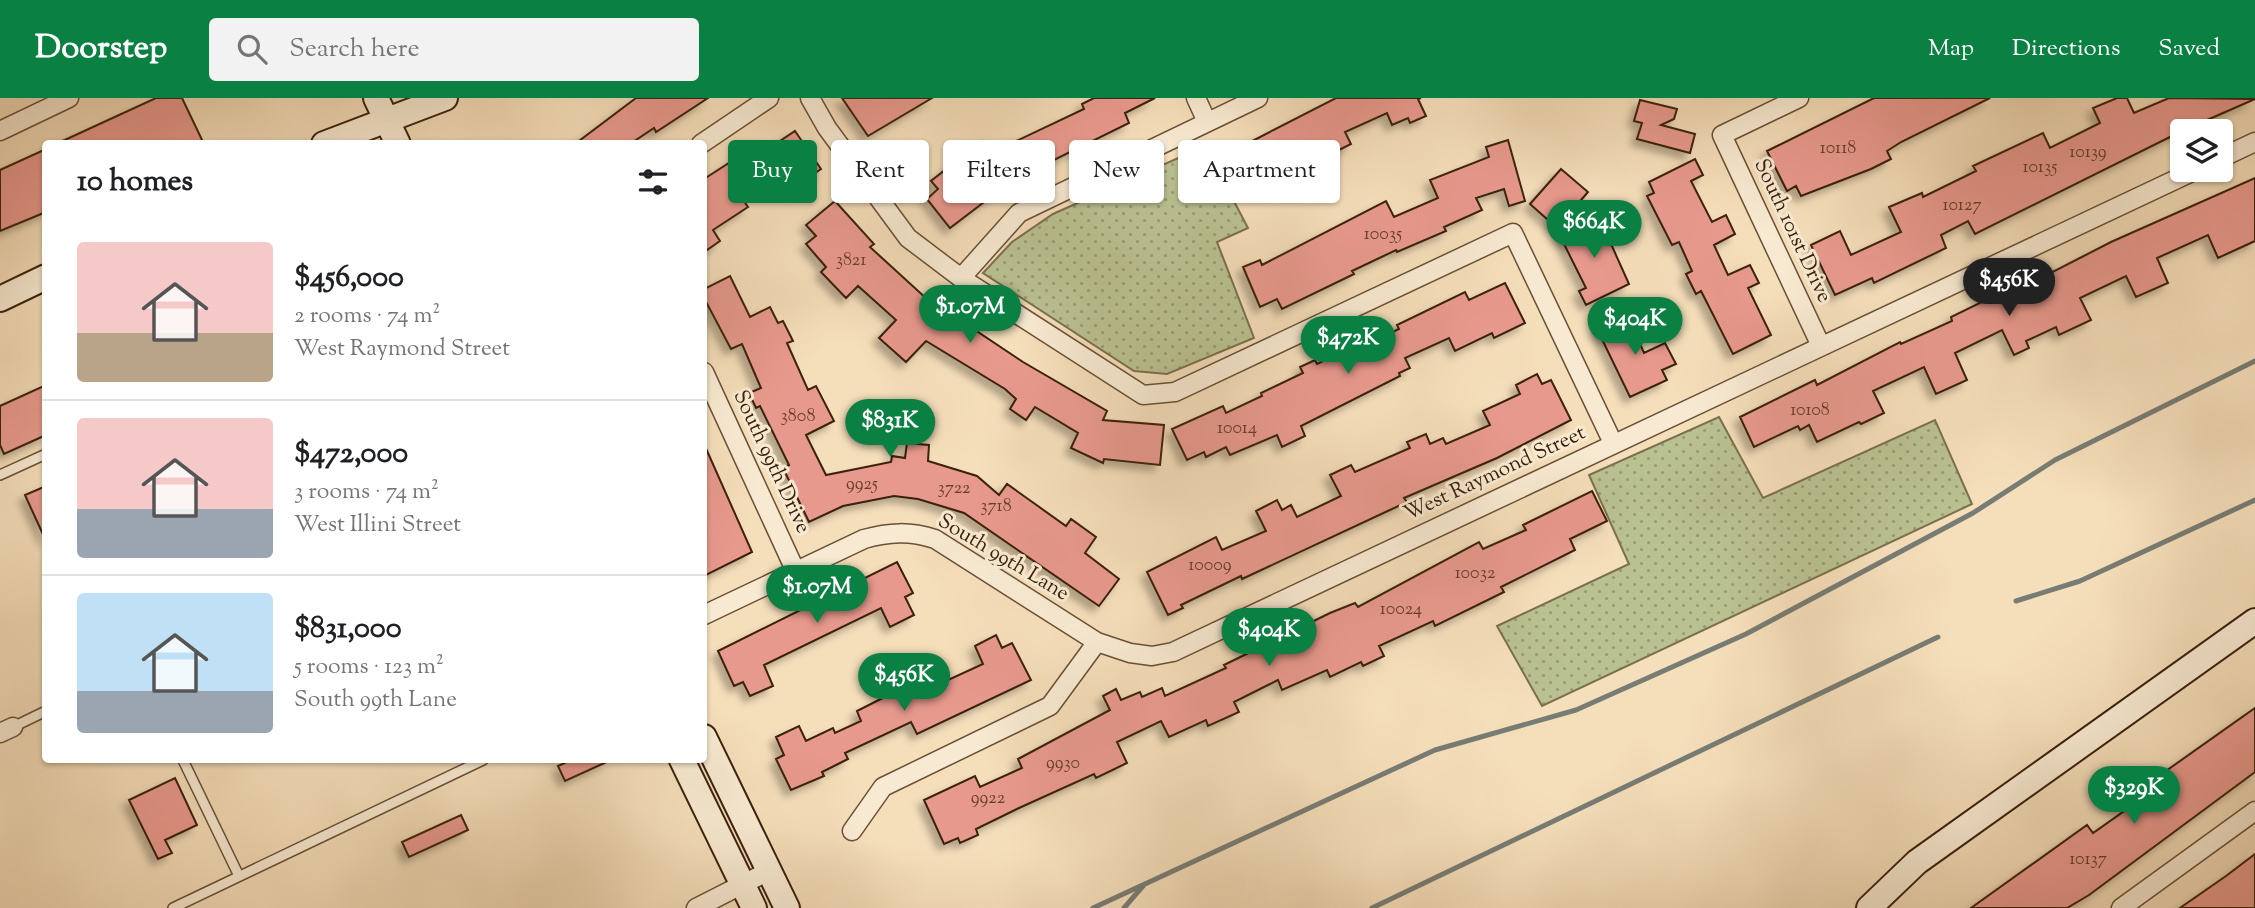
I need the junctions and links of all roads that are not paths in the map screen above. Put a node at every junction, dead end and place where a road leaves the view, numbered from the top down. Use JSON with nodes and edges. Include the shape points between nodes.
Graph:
{"nodes":[{"id":1,"x":69,"y":98,"type":"edge"},
{"id":2,"x":376,"y":98,"type":"edge"},
{"id":3,"x":445,"y":98,"type":"edge"},
{"id":4,"x":769,"y":98,"type":"edge"},
{"id":5,"x":810,"y":98,"type":"edge"},
{"id":6,"x":1196,"y":98,"type":"edge"},
{"id":7,"x":1258,"y":98,"type":"edge"},
{"id":8,"x":1799,"y":98,"type":"edge"},
{"id":9,"x":1207,"y":122,"type":"junction"},
{"id":10,"x":0,"y":131,"type":"edge"},
{"id":11,"x":393,"y":133,"type":"edge"},
{"id":12,"x":332,"y":140,"type":"edge"},
{"id":13,"x":707,"y":140,"type":"edge"},
{"id":14,"x":2255,"y":142,"type":"edge"},
{"id":15,"x":2233,"y":152,"type":"edge"},
{"id":16,"x":2170,"y":182,"type":"edge"},
{"id":17,"x":961,"y":278,"type":"junction"},
{"id":18,"x":42,"y":280,"type":"edge"},
{"id":19,"x":0,"y":299,"type":"edge"},
{"id":20,"x":1821,"y":346,"type":"junction"},
{"id":21,"x":707,"y":379,"type":"edge"},
{"id":22,"x":1613,"y":443,"type":"junction"},
{"id":23,"x":42,"y":456,"type":"edge"},
{"id":24,"x":0,"y":475,"type":"edge"},
{"id":25,"x":796,"y":572,"type":"junction"},
{"id":26,"x":707,"y":614,"type":"edge"},
{"id":27,"x":2255,"y":621,"type":"edge"},
{"id":28,"x":1097,"y":642,"type":"junction"},
{"id":29,"x":42,"y":714,"type":"edge"},
{"id":30,"x":7,"y":730,"type":"edge"},
{"id":31,"x":707,"y":743,"type":"edge"},
{"id":32,"x":184,"y":763,"type":"edge"},
{"id":33,"x":477,"y":763,"type":"edge"},
{"id":34,"x":683,"y":763,"type":"edge"},
{"id":35,"x":2255,"y":811,"type":"edge"},
{"id":36,"x":852,"y":831,"type":"dead end"},
{"id":37,"x":769,"y":871,"type":"junction"},
{"id":38,"x":239,"y":876,"type":"junction"},
{"id":39,"x":743,"y":884,"type":"junction"},
{"id":40,"x":173,"y":908,"type":"edge"},
{"id":41,"x":696,"y":908,"type":"edge"},
{"id":42,"x":754,"y":908,"type":"edge"},
{"id":43,"x":787,"y":908,"type":"edge"},
{"id":44,"x":1869,"y":908,"type":"edge"},
{"id":45,"x":2121,"y":908,"type":"edge"}],
"edges":[{"from":1,"to":10,"type":"street"},
{"from":2,"to":11,"type":"street"},
{"from":3,"to":11,"type":"street"},
{"from":4,"to":13,"type":"street"},
{"from":5,"to":17,"type":"street","via":[[908,238]]},
{"from":6,"to":9,"type":"street"},
{"from":7,"to":9,"type":"street"},
{"from":8,"to":20,"type":"street","name":"South 101st Drive","via":[[1722,135]]},
{"from":9,"to":17,"type":"street","via":[[1019,213]]},
{"from":11,"to":12,"type":"street","via":[[344,134]]},
{"from":14,"to":15,"type":"street"},
{"from":16,"to":20,"type":"street","name":"West Raymond Street"},
{"from":17,"to":22,"type":"street","via":[[1143,395],[1175,392],[1513,233]]},
{"from":18,"to":19,"type":"street"},
{"from":20,"to":22,"type":"street","name":"West Raymond Street"},
{"from":21,"to":25,"type":"street","name":"South 99th Drive"},
{"from":22,"to":28,"type":"street","name":"West Raymond Street","via":[[1173,652],[1141,655]]},
{"from":23,"to":24,"type":"lane"},
{"from":25,"to":26,"type":"street"},
{"from":25,"to":28,"type":"street","name":"South 99th Lane","via":[[880,534],[911,533],[935,540]]},
{"from":27,"to":44,"type":"street","via":[[1917,862]]},
{"from":28,"to":36,"type":"street","via":[[1050,706],[883,787]]},
{"from":29,"to":30,"type":"lane"},
{"from":31,"to":37,"type":"street"},
{"from":32,"to":38,"type":"lane"},
{"from":33,"to":38,"type":"lane"},
{"from":34,"to":39,"type":"street"},
{"from":35,"to":45,"type":"street"},
{"from":37,"to":39,"type":"street"},
{"from":37,"to":43,"type":"street"},
{"from":38,"to":40,"type":"lane"},
{"from":39,"to":41,"type":"street"},
{"from":39,"to":42,"type":"street"}]}
